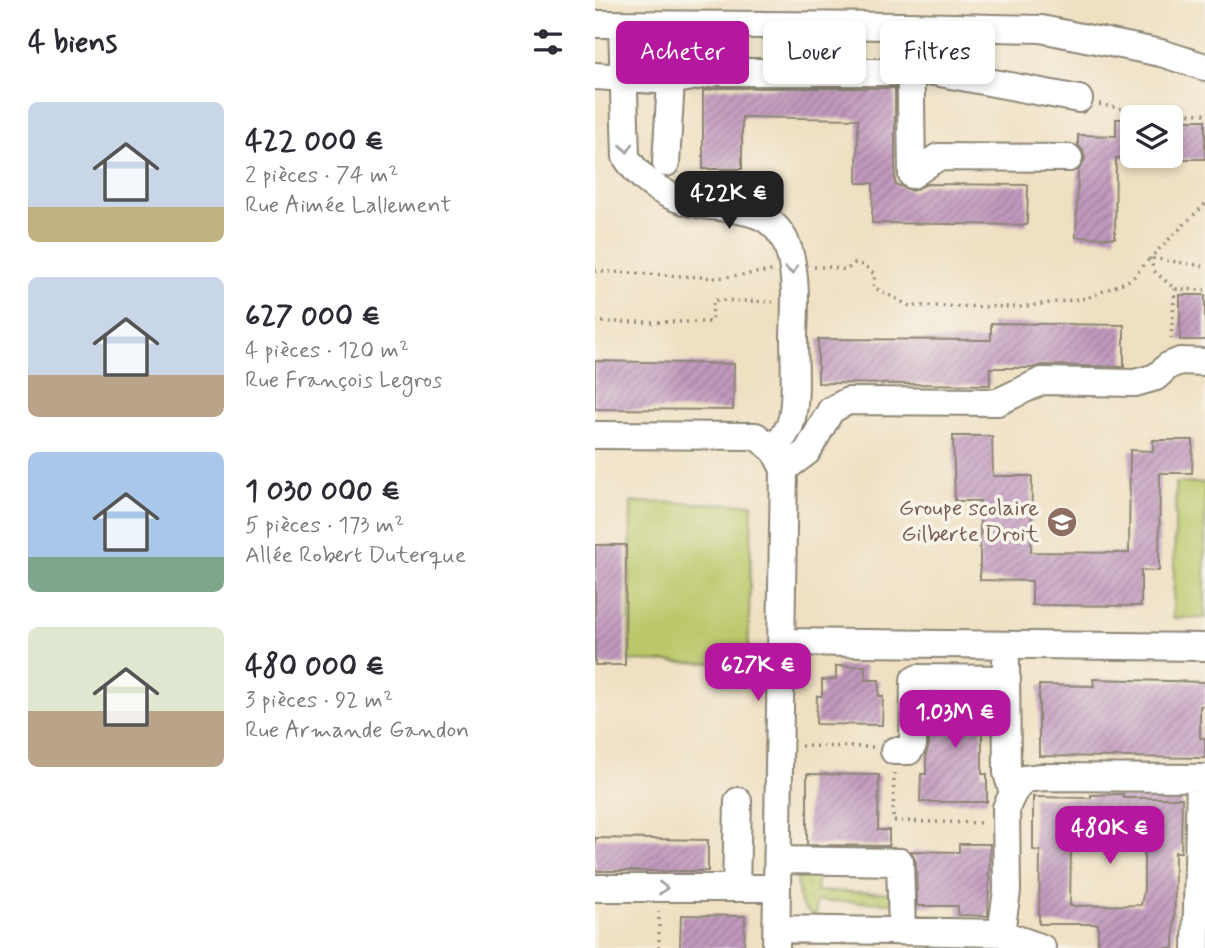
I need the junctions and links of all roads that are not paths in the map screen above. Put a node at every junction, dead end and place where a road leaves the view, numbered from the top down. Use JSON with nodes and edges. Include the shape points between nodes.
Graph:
{"nodes":[{"id":1,"x":595,"y":24,"type":"edge"},
{"id":2,"x":616,"y":25,"type":"edge"},
{"id":3,"x":749,"y":25,"type":"edge"},
{"id":4,"x":880,"y":26,"type":"edge"},
{"id":5,"x":995,"y":28,"type":"edge"},
{"id":6,"x":1205,"y":66,"type":"edge"},
{"id":7,"x":749,"y":72,"type":"edge"},
{"id":8,"x":880,"y":74,"type":"edge"},
{"id":9,"x":595,"y":76,"type":"edge"},
{"id":10,"x":616,"y":79,"type":"edge"},
{"id":11,"x":995,"y":83,"type":"edge"},
{"id":12,"x":624,"y":84,"type":"edge"},
{"id":13,"x":671,"y":84,"type":"edge"},
{"id":14,"x":911,"y":84,"type":"edge"},
{"id":15,"x":1079,"y":99,"type":"road end"},
{"id":16,"x":1069,"y":158,"type":"dead end"},
{"id":17,"x":666,"y":163,"type":"dead end"},
{"id":18,"x":1205,"y":362,"type":"edge"},
{"id":19,"x":595,"y":435,"type":"edge"},
{"id":20,"x":779,"y":460,"type":"junction"},
{"id":21,"x":782,"y":642,"type":"junction"},
{"id":22,"x":1006,"y":644,"type":"junction"},
{"id":23,"x":1205,"y":647,"type":"edge"},
{"id":24,"x":1007,"y":679,"type":"junction"},
{"id":25,"x":894,"y":751,"type":"road end"},
{"id":26,"x":1203,"y":779,"type":"edge"},
{"id":27,"x":1013,"y":793,"type":"junction"},
{"id":28,"x":737,"y":801,"type":"dead end"},
{"id":29,"x":778,"y":860,"type":"junction"},
{"id":30,"x":1202,"y":877,"type":"edge"},
{"id":31,"x":595,"y":887,"type":"edge"},
{"id":32,"x":736,"y":888,"type":"junction"},
{"id":33,"x":777,"y":888,"type":"junction"},
{"id":34,"x":902,"y":931,"type":"junction"},
{"id":35,"x":1002,"y":933,"type":"junction"},
{"id":36,"x":777,"y":938,"type":"edge"},
{"id":37,"x":1042,"y":948,"type":"edge"},
{"id":38,"x":1196,"y":948,"type":"edge"}],
"edges":[{"from":1,"to":2,"type":"street"},
{"from":3,"to":4,"type":"street"},
{"from":5,"to":6,"type":"street","via":[[1041,29]]},
{"from":7,"to":8,"type":"street"},
{"from":9,"to":10,"type":"street"},
{"from":11,"to":15,"type":"street"},
{"from":12,"to":20,"type":"street","one_way":true,"via":[[626,157],[635,171],[662,191],[686,201],[749,210],[781,233],[793,268],[795,302],[793,406]]},
{"from":13,"to":17,"type":"street"},
{"from":14,"to":16,"type":"street","via":[[912,175],[938,157]]},
{"from":18,"to":20,"type":"street","via":[[1180,361],[1156,377],[1135,383],[1042,381],[998,402],[848,401],[831,410],[807,452]]},
{"from":19,"to":20,"type":"street","via":[[756,436]]},
{"from":20,"to":21,"type":"street"},
{"from":21,"to":22,"type":"street"},
{"from":21,"to":29,"type":"street"},
{"from":22,"to":23,"type":"street"},
{"from":22,"to":24,"type":"street"},
{"from":24,"to":25,"type":"street","via":[[914,680],[913,746],[909,751]]},
{"from":24,"to":27,"type":"street","via":[[1007,774]]},
{"from":26,"to":27,"type":"street","via":[[1042,777],[1024,779]]},
{"from":26,"to":30,"type":"street"},
{"from":27,"to":35,"type":"street","via":[[1006,808],[1007,891]]},
{"from":28,"to":32,"type":"street"},
{"from":29,"to":33,"type":"street"},
{"from":29,"to":34,"type":"street","via":[[899,862]]},
{"from":30,"to":38,"type":"street"},
{"from":31,"to":32,"type":"street","one_way":true},
{"from":32,"to":33,"type":"street"},
{"from":33,"to":36,"type":"street"},
{"from":34,"to":35,"type":"street"},
{"from":34,"to":36,"type":"street"},
{"from":35,"to":37,"type":"street"}]}
